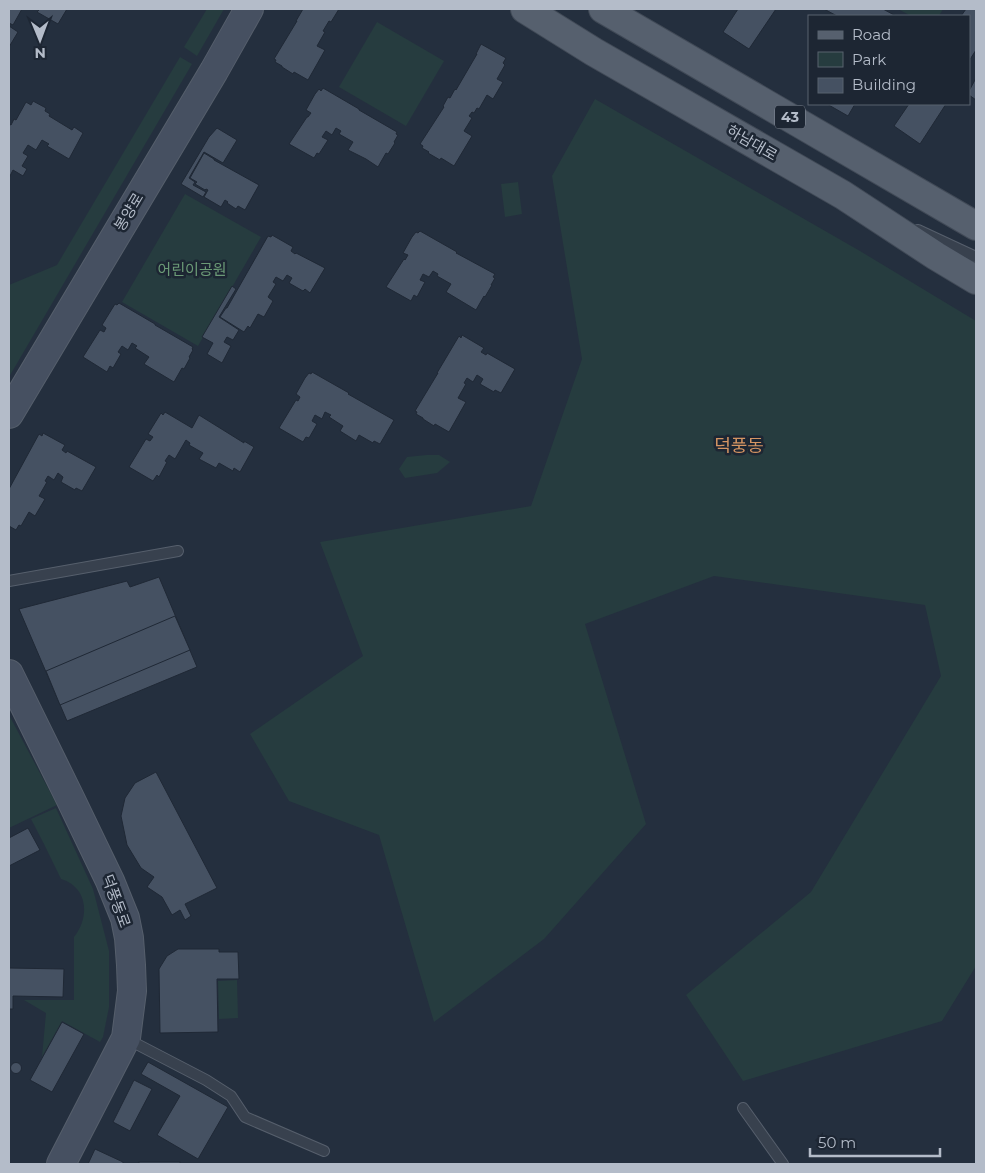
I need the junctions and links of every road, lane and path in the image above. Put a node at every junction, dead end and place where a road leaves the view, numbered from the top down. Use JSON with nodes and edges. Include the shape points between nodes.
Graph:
{"nodes":[{"id":1,"x":248,"y":9,"type":"edge"},
{"id":2,"x":525,"y":9,"type":"edge"},
{"id":3,"x":603,"y":9,"type":"edge"},
{"id":4,"x":843,"y":195,"type":"junction"},
{"id":5,"x":976,"y":226,"type":"edge"},
{"id":6,"x":976,"y":257,"type":"edge"},
{"id":7,"x":976,"y":280,"type":"edge"},
{"id":8,"x":9,"y":414,"type":"edge"},
{"id":9,"x":178,"y":551,"type":"dead end"},
{"id":10,"x":9,"y":581,"type":"edge"},
{"id":11,"x":9,"y":674,"type":"edge"},
{"id":12,"x":126,"y":1038,"type":"junction"},
{"id":13,"x":743,"y":1108,"type":"dead end"},
{"id":14,"x":324,"y":1151,"type":"dead end"},
{"id":15,"x":62,"y":1164,"type":"edge"},
{"id":16,"x":783,"y":1164,"type":"edge"}],
"edges":[{"from":1,"to":8,"type":"street","name":"봉양로"},
{"from":2,"to":4,"type":"main road","name":"하남대로"},
{"from":3,"to":5,"type":"main road","number":"43"},
{"from":4,"to":6,"type":"lane"},
{"from":4,"to":7,"type":"main road","name":"하남대로"},
{"from":9,"to":10,"type":"lane"},
{"from":11,"to":12,"type":"street","name":"덕풍동로","via":[[125,918],[132,992]]},
{"from":12,"to":14,"type":"lane","via":[[206,1080],[230,1096],[245,1117]]},
{"from":12,"to":15,"type":"street","name":"덕풍동로"},
{"from":13,"to":16,"type":"lane"}]}
